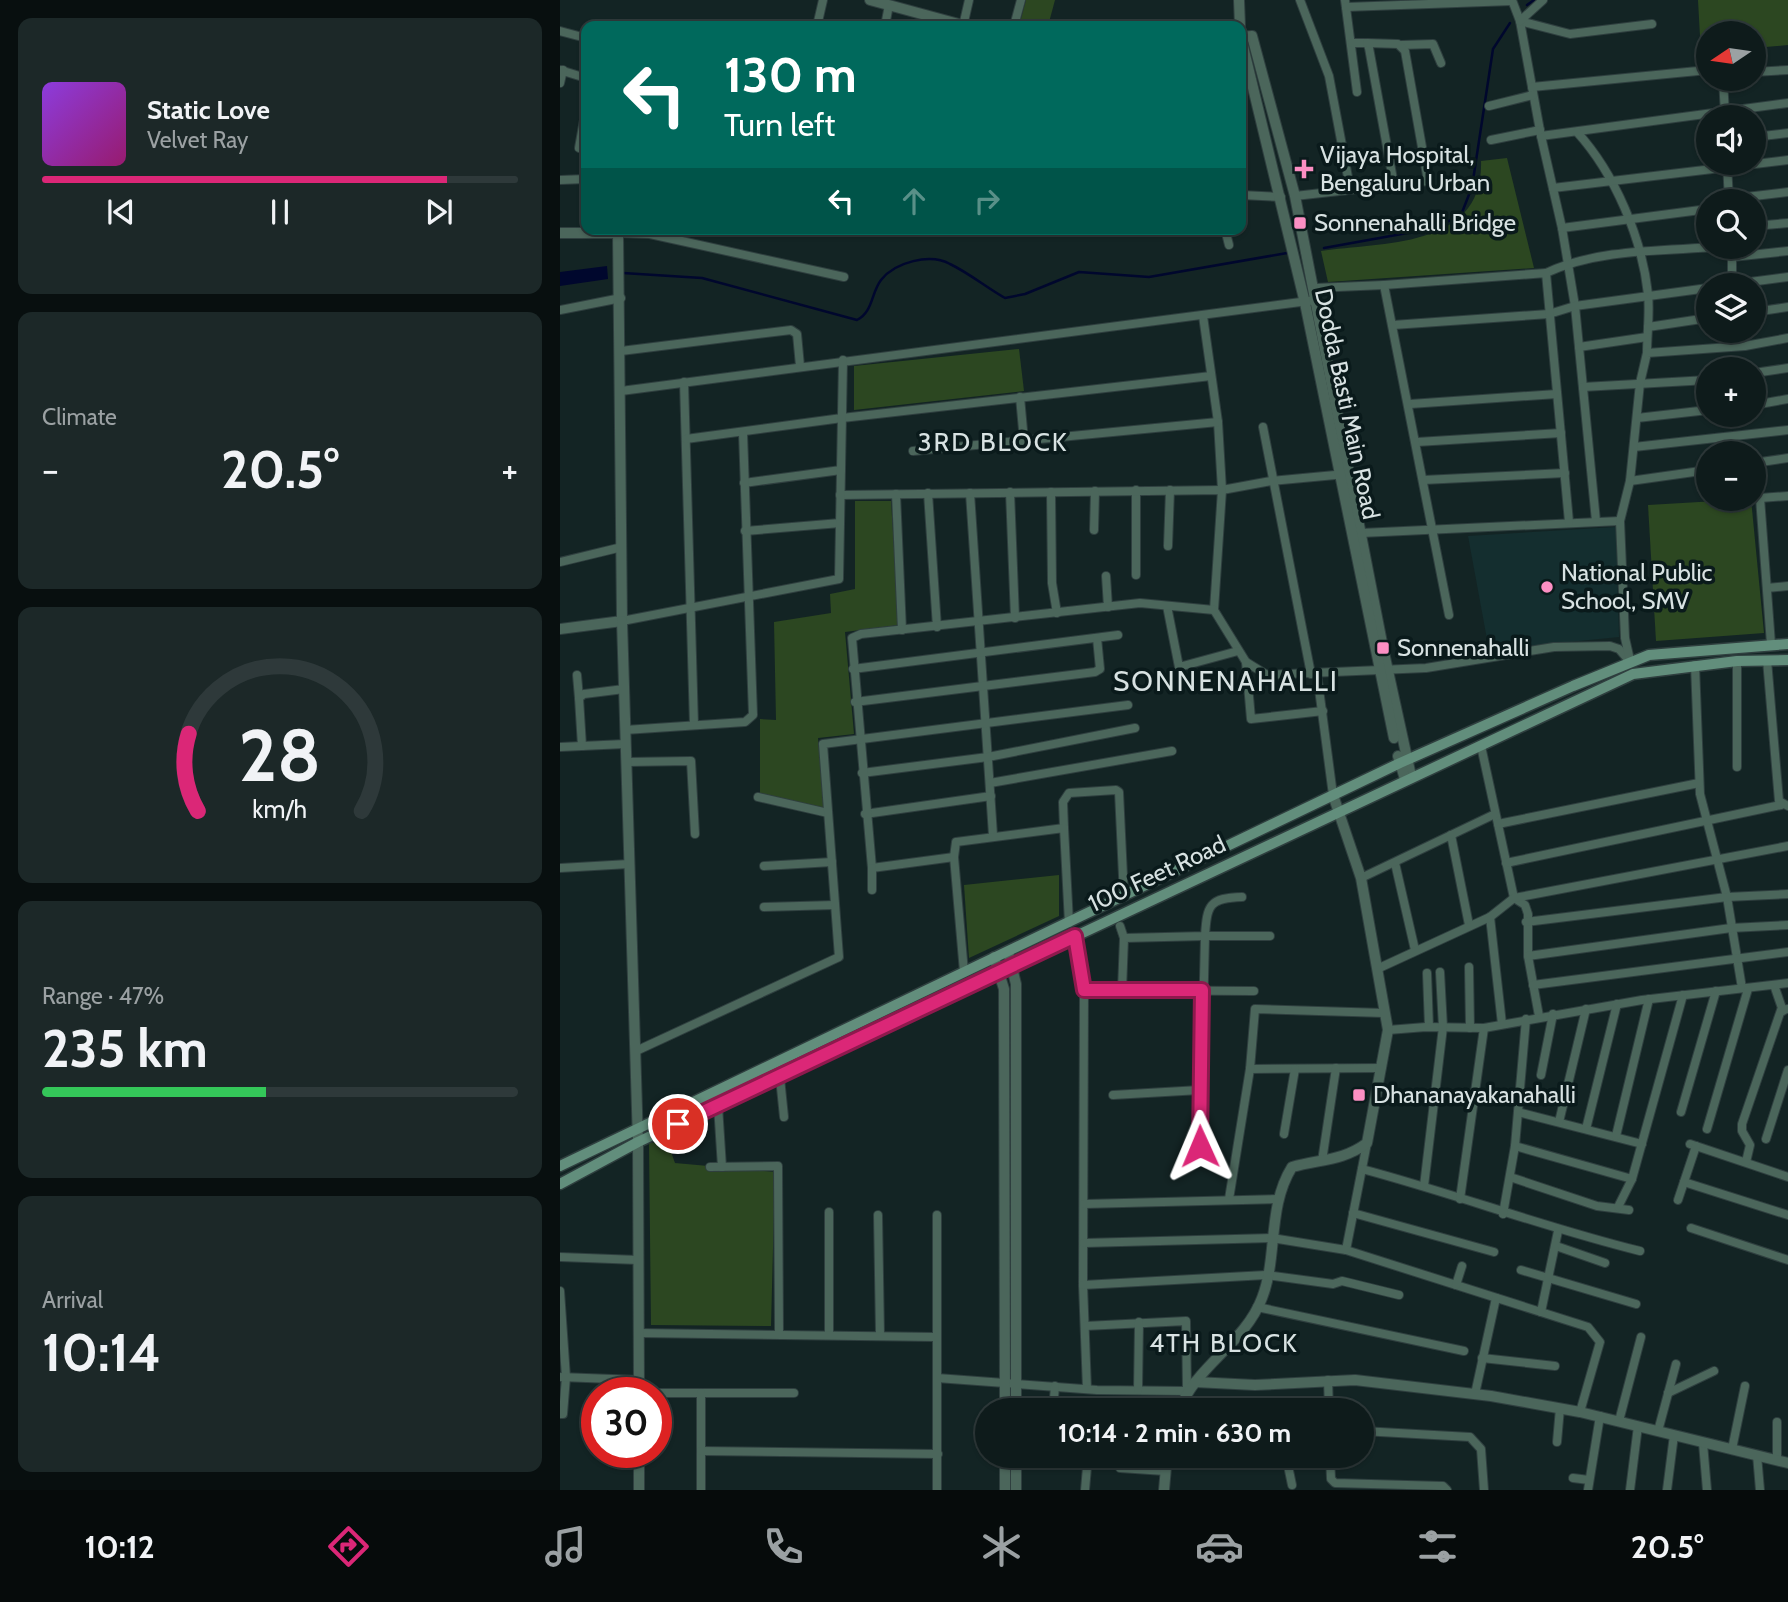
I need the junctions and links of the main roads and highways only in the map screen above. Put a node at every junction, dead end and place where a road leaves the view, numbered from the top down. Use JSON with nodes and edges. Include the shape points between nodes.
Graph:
{"nodes":[{"id":1,"x":1788,"y":644,"type":"edge"},
{"id":2,"x":1788,"y":660,"type":"edge"},
{"id":3,"x":1632,"y":668,"type":"junction"},
{"id":4,"x":560,"y":1166,"type":"edge"},
{"id":5,"x":560,"y":1184,"type":"edge"}],
"edges":[{"from":1,"to":3,"type":"main road","name":"100 Feet Road","via":[[1649,655]]},
{"from":2,"to":3,"type":"main road","name":"100 Feet Road"},
{"from":3,"to":4,"type":"main road","name":"100 Feet Road","via":[[1403,762]]},
{"from":3,"to":5,"type":"main road","name":"100 Feet Road","via":[[1480,746],[638,1142]]}]}
